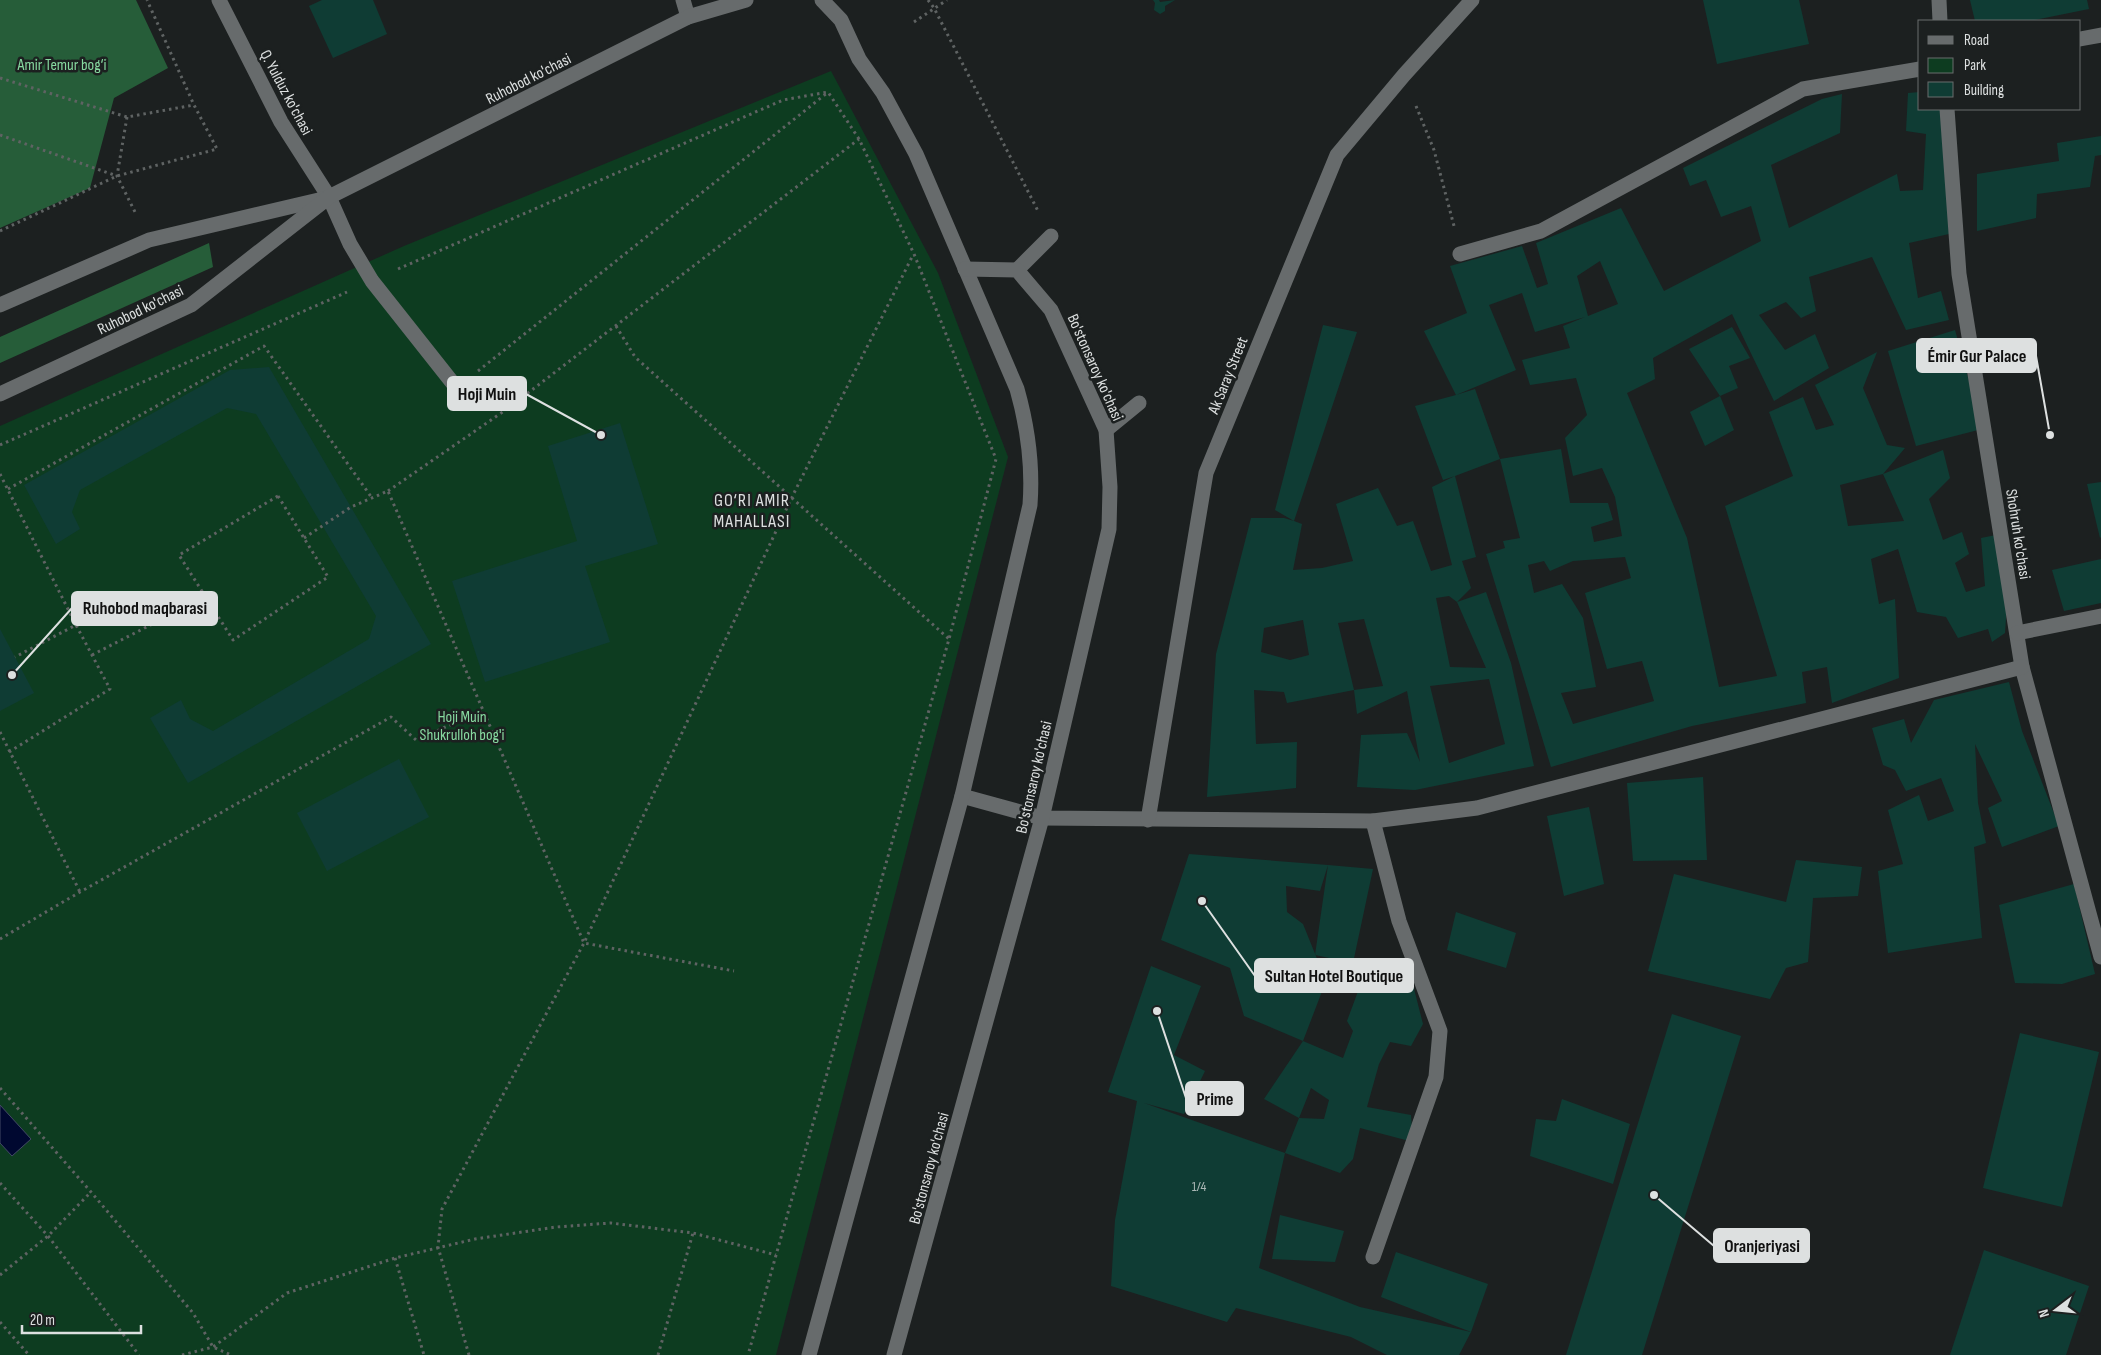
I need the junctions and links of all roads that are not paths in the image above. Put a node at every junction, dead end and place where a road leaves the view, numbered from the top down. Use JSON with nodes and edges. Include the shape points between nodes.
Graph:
{"nodes":[{"id":1,"x":219,"y":0,"type":"edge"},
{"id":2,"x":683,"y":0,"type":"edge"},
{"id":3,"x":746,"y":0,"type":"edge"},
{"id":4,"x":822,"y":0,"type":"edge"},
{"id":5,"x":1472,"y":0,"type":"edge"},
{"id":6,"x":1939,"y":0,"type":"edge"},
{"id":7,"x":688,"y":17,"type":"junction"},
{"id":8,"x":1940,"y":20,"type":"edge"},
{"id":9,"x":2101,"y":35,"type":"edge"},
{"id":10,"x":2081,"y":39,"type":"edge"},
{"id":11,"x":1918,"y":69,"type":"edge"},
{"id":12,"x":1947,"y":110,"type":"edge"},
{"id":13,"x":329,"y":198,"type":"junction"},
{"id":14,"x":1051,"y":236,"type":"road end"},
{"id":15,"x":1460,"y":254,"type":"road end"},
{"id":16,"x":965,"y":269,"type":"junction"},
{"id":17,"x":1017,"y":270,"type":"junction"},
{"id":18,"x":0,"y":305,"type":"edge"},
{"id":19,"x":0,"y":394,"type":"edge"},
{"id":20,"x":463,"y":396,"type":"dead end"},
{"id":21,"x":1139,"y":403,"type":"dead end"},
{"id":22,"x":1106,"y":430,"type":"junction"},
{"id":23,"x":2101,"y":616,"type":"edge"},
{"id":24,"x":2017,"y":633,"type":"junction"},
{"id":25,"x":2022,"y":667,"type":"junction"},
{"id":26,"x":962,"y":796,"type":"junction"},
{"id":27,"x":1042,"y":818,"type":"junction"},
{"id":28,"x":1148,"y":820,"type":"junction"},
{"id":29,"x":1373,"y":820,"type":"junction"},
{"id":30,"x":2101,"y":956,"type":"edge"},
{"id":31,"x":1373,"y":1257,"type":"dead end"},
{"id":32,"x":809,"y":1355,"type":"edge"},
{"id":33,"x":894,"y":1355,"type":"edge"}],
"edges":[{"from":1,"to":13,"type":"street","name":"Q. Yulduz ko'chasi","via":[[281,122]]},
{"from":2,"to":7,"type":"street"},
{"from":3,"to":7,"type":"street","name":"Ruhobod ko'chasi"},
{"from":4,"to":16,"type":"street","via":[[840,20],[859,59],[883,93],[916,154]]},
{"from":5,"to":28,"type":"street","name":"Ak Saray Street","via":[[1337,155],[1206,473]]},
{"from":6,"to":8,"type":"street"},
{"from":7,"to":13,"type":"street","name":"Ruhobod ko'chasi"},
{"from":9,"to":10,"type":"street"},
{"from":11,"to":15,"type":"street","via":[[1803,89],[1541,231]]},
{"from":12,"to":24,"type":"street","name":"Shohruh ko'chasi","via":[[1959,274]]},
{"from":13,"to":18,"type":"street","name":"Ruhobod ko'chasi","via":[[149,240]]},
{"from":13,"to":19,"type":"street","name":"Ruhobod ko'chasi","via":[[191,305]]},
{"from":13,"to":20,"type":"street","name":"Q. Yulduz ko'chasi","via":[[350,244],[372,281]]},
{"from":14,"to":17,"type":"street"},
{"from":16,"to":17,"type":"street"},
{"from":16,"to":26,"type":"street","via":[[1017,389],[1026,420],[1032,479],[1030,505]]},
{"from":17,"to":22,"type":"street","name":"Bo'stonsaroy ko'chasi","via":[[1051,310]]},
{"from":21,"to":22,"type":"street"},
{"from":22,"to":27,"type":"street","name":"Bo'stonsaroy ko'chasi","via":[[1110,487],[1108,529]]},
{"from":23,"to":24,"type":"street"},
{"from":24,"to":25,"type":"street","name":"Shohruh ko'chasi"},
{"from":25,"to":29,"type":"street","via":[[1477,808]]},
{"from":25,"to":30,"type":"street","name":"Shohruh ko'chasi"},
{"from":26,"to":27,"type":"street"},
{"from":26,"to":32,"type":"street"},
{"from":27,"to":28,"type":"street"},
{"from":27,"to":33,"type":"street","name":"Bo'stonsaroy ko'chasi"},
{"from":28,"to":29,"type":"street"},
{"from":29,"to":31,"type":"street","via":[[1398,921],[1440,1031],[1436,1076]]}]}
